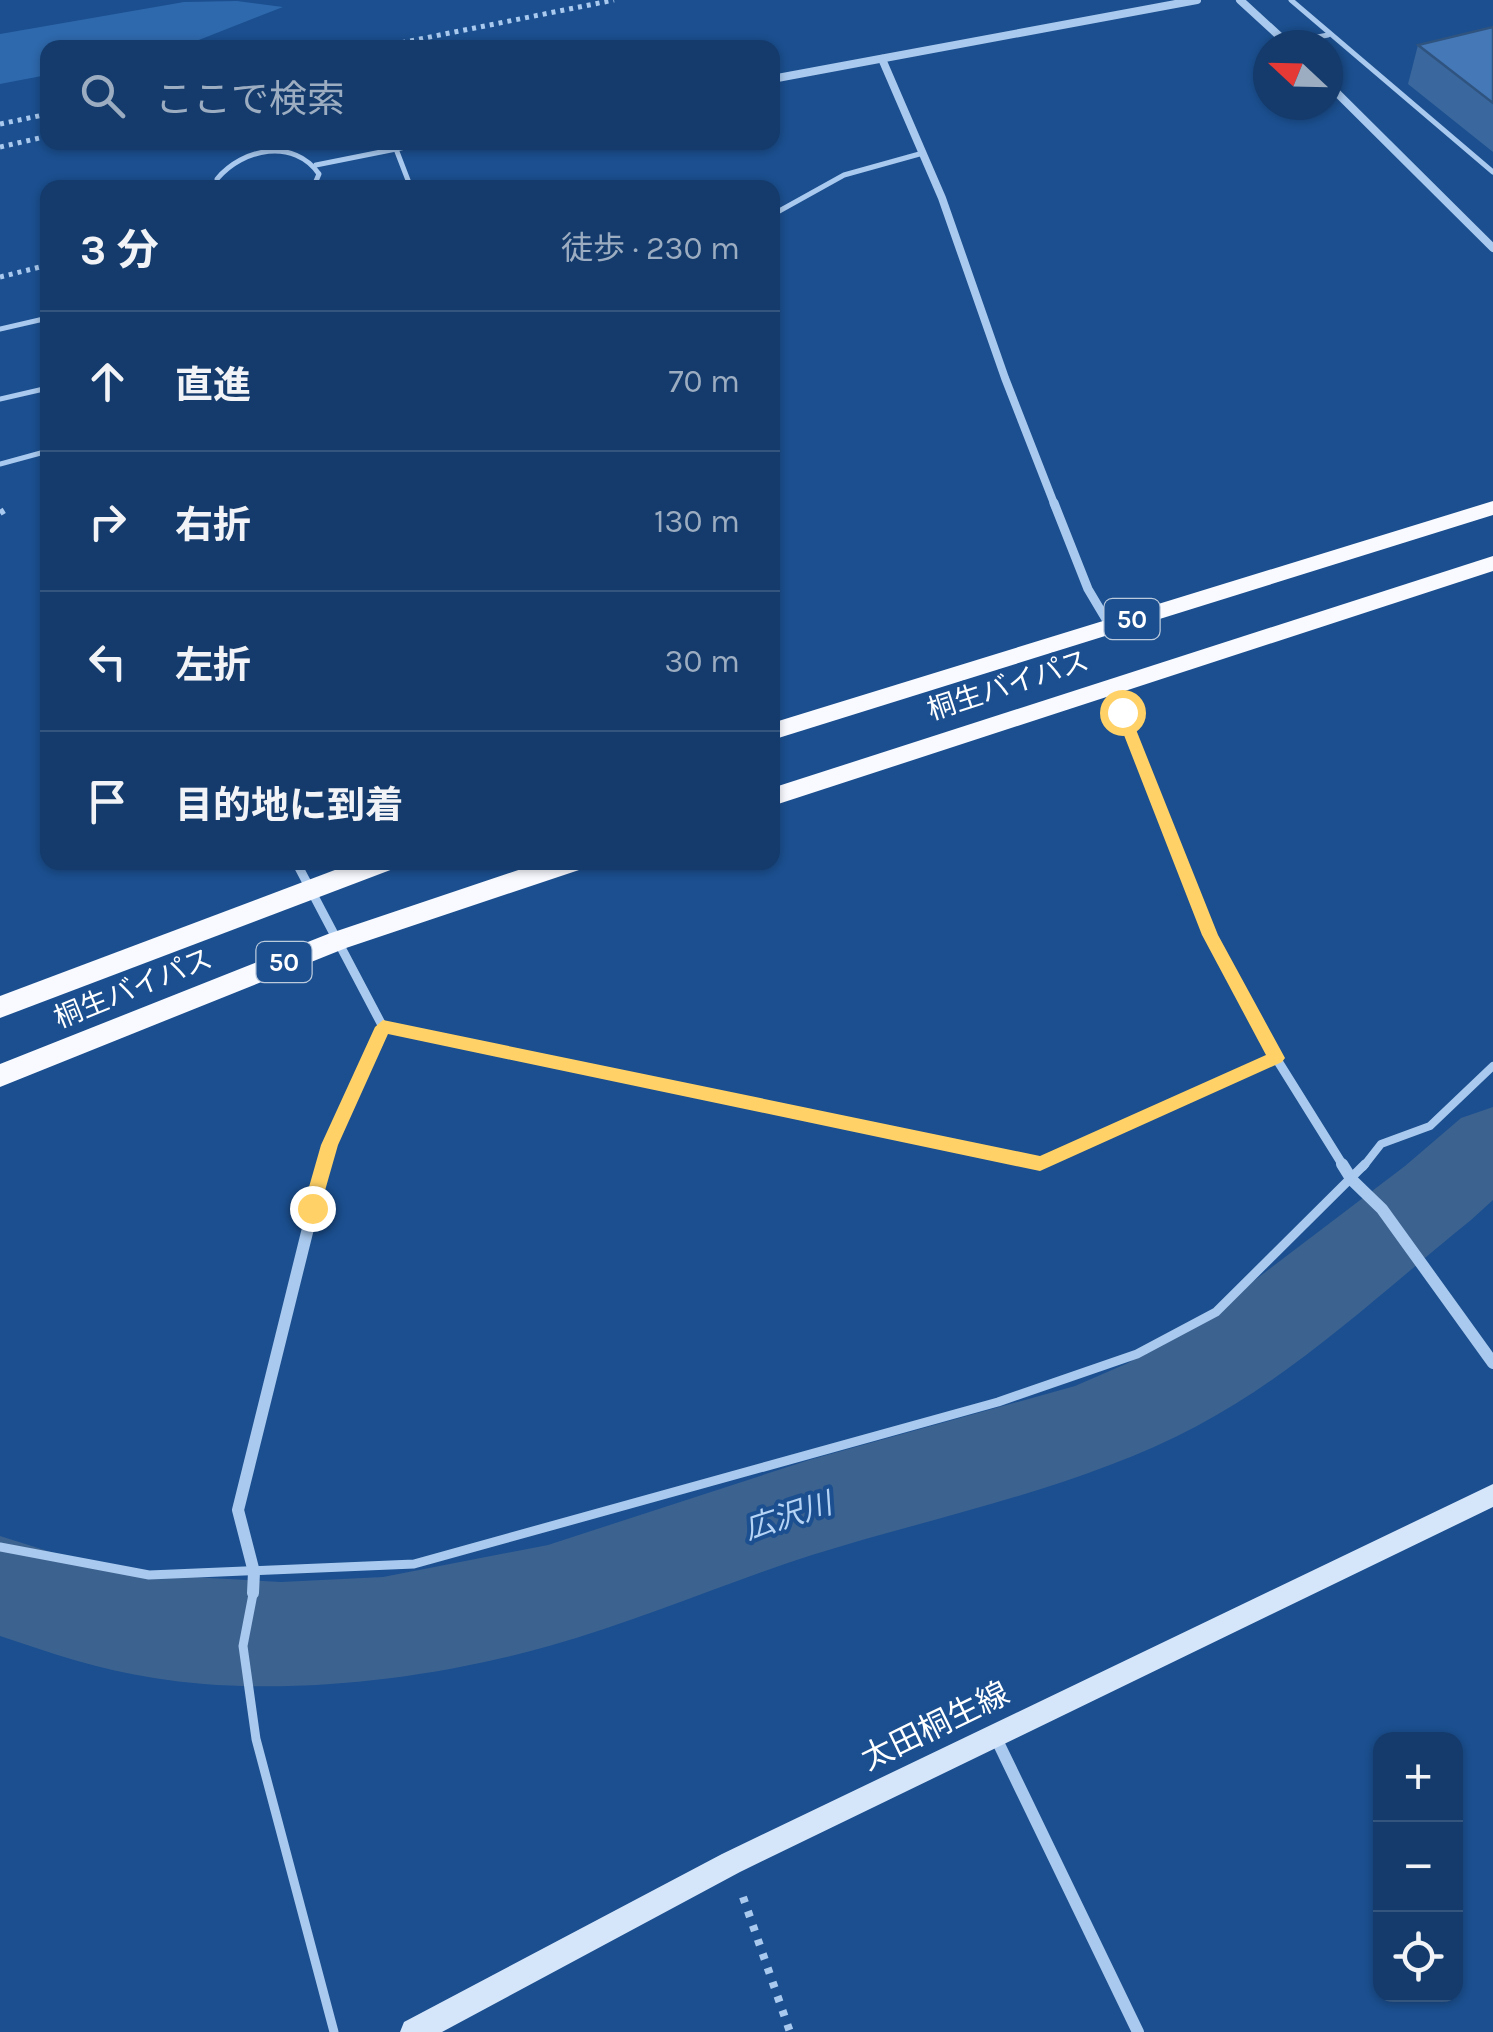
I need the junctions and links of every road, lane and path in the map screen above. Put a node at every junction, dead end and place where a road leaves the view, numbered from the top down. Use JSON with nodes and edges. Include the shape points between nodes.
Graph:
{"nodes":[{"id":1,"x":614,"y":0,"type":"edge"},
{"id":2,"x":1197,"y":0,"type":"edge"},
{"id":3,"x":1240,"y":0,"type":"edge"},
{"id":4,"x":1291,"y":0,"type":"edge"},
{"id":5,"x":1273,"y":30,"type":"edge"},
{"id":6,"x":1323,"y":30,"type":"edge"},
{"id":7,"x":415,"y":40,"type":"edge"},
{"id":8,"x":1343,"y":47,"type":"edge"},
{"id":9,"x":882,"y":59,"type":"junction"},
{"id":10,"x":780,"y":78,"type":"edge"},
{"id":11,"x":1343,"y":99,"type":"edge"},
{"id":12,"x":40,"y":116,"type":"edge"},
{"id":13,"x":0,"y":124,"type":"edge"},
{"id":14,"x":40,"y":138,"type":"edge"},
{"id":15,"x":0,"y":147,"type":"edge"},
{"id":16,"x":391,"y":150,"type":"edge"},
{"id":17,"x":396,"y":150,"type":"edge"},
{"id":18,"x":922,"y":152,"type":"junction"},
{"id":19,"x":316,"y":165,"type":"junction"},
{"id":20,"x":1493,"y":172,"type":"edge"},
{"id":21,"x":218,"y":180,"type":"edge"},
{"id":22,"x":316,"y":180,"type":"edge"},
{"id":23,"x":408,"y":180,"type":"edge"},
{"id":24,"x":780,"y":210,"type":"edge"},
{"id":25,"x":1493,"y":248,"type":"edge"},
{"id":26,"x":40,"y":267,"type":"edge"},
{"id":27,"x":0,"y":276,"type":"edge"},
{"id":28,"x":40,"y":320,"type":"edge"},
{"id":29,"x":0,"y":329,"type":"edge"},
{"id":30,"x":40,"y":390,"type":"edge"},
{"id":31,"x":0,"y":400,"type":"edge"},
{"id":32,"x":40,"y":453,"type":"edge"},
{"id":33,"x":0,"y":464,"type":"edge"},
{"id":34,"x":8,"y":508,"type":"dead end"},
{"id":35,"x":1493,"y":508,"type":"edge"},
{"id":36,"x":0,"y":513,"type":"edge"},
{"id":37,"x":1493,"y":563,"type":"edge"},
{"id":38,"x":1110,"y":626,"type":"junction"},
{"id":39,"x":1110,"y":686,"type":"junction"},
{"id":40,"x":780,"y":729,"type":"edge"},
{"id":41,"x":780,"y":794,"type":"edge"},
{"id":42,"x":300,"y":870,"type":"edge"},
{"id":43,"x":362,"y":870,"type":"edge"},
{"id":44,"x":549,"y":870,"type":"edge"},
{"id":45,"x":310,"y":889,"type":"junction"},
{"id":46,"x":336,"y":941,"type":"junction"},
{"id":47,"x":0,"y":1007,"type":"edge"},
{"id":48,"x":383,"y":1027,"type":"junction"},
{"id":49,"x":1276,"y":1058,"type":"junction"},
{"id":50,"x":1493,"y":1066,"type":"edge"},
{"id":51,"x":0,"y":1076,"type":"edge"},
{"id":52,"x":1352,"y":1180,"type":"junction"},
{"id":53,"x":1493,"y":1363,"type":"edge"},
{"id":54,"x":1493,"y":1495,"type":"edge"},
{"id":55,"x":0,"y":1546,"type":"edge"},
{"id":56,"x":254,"y":1572,"type":"junction"},
{"id":57,"x":254,"y":1592,"type":"joint"},
{"id":58,"x":993,"y":1733,"type":"junction"},
{"id":59,"x":732,"y":1863,"type":"junction"},
{"id":60,"x":334,"y":2032,"type":"edge"},
{"id":61,"x":414,"y":2032,"type":"edge"},
{"id":62,"x":790,"y":2032,"type":"edge"},
{"id":63,"x":1138,"y":2032,"type":"edge"}],
"edges":[{"from":1,"to":7,"type":"path"},
{"from":2,"to":9,"type":"street"},
{"from":3,"to":5,"type":"street"},
{"from":4,"to":6,"type":"lane"},
{"from":8,"to":20,"type":"lane"},
{"from":9,"to":10,"type":"street"},
{"from":9,"to":18,"type":"street"},
{"from":11,"to":25,"type":"street"},
{"from":12,"to":13,"type":"path"},
{"from":14,"to":15,"type":"path"},
{"from":16,"to":19,"type":"lane"},
{"from":17,"to":23,"type":"lane"},
{"from":18,"to":24,"type":"lane","via":[[865,164]]},
{"from":18,"to":38,"type":"street","via":[[1088,590]]},
{"from":19,"to":21,"type":"lane","via":[[294,154],[261,152],[232,162]]},
{"from":19,"to":22,"type":"lane"},
{"from":26,"to":27,"type":"path"},
{"from":28,"to":29,"type":"lane"},
{"from":30,"to":31,"type":"lane"},
{"from":32,"to":33,"type":"lane"},
{"from":34,"to":36,"type":"path"},
{"from":35,"to":38,"type":"highway","name":"桐生バイパス","number":"50"},
{"from":37,"to":39,"type":"highway","name":"桐生バイパス","number":"50"},
{"from":38,"to":40,"type":"highway","name":"桐生バイパス","number":"50"},
{"from":39,"to":41,"type":"highway","name":"桐生バイパス","number":"50"},
{"from":39,"to":49,"type":"street","via":[[1210,935]]},
{"from":42,"to":45,"type":"street"},
{"from":43,"to":45,"type":"highway","name":"桐生バイパス","number":"50"},
{"from":44,"to":46,"type":"highway","name":"桐生バイパス","number":"50"},
{"from":45,"to":46,"type":"street"},
{"from":45,"to":47,"type":"highway","name":"桐生バイパス","number":"50"},
{"from":46,"to":48,"type":"street"},
{"from":46,"to":51,"type":"highway","name":"桐生バイパス","number":"50"},
{"from":48,"to":49,"type":"street","via":[[1040,1164]]},
{"from":48,"to":56,"type":"street","via":[[329,1145],[238,1510]]},
{"from":49,"to":52,"type":"street"},
{"from":50,"to":52,"type":"lane","via":[[1430,1126],[1381,1144]]},
{"from":52,"to":53,"type":"street","via":[[1403,1236]]},
{"from":52,"to":56,"type":"lane","via":[[1216,1312],[1120,1360],[979,1408],[414,1564]]},
{"from":54,"to":58,"type":"main road","name":"太田桐生線"},
{"from":55,"to":56,"type":"lane","via":[[149,1575]]},
{"from":56,"to":57,"type":"street"},
{"from":57,"to":60,"type":"lane","via":[[243,1646],[256,1739]]},
{"from":58,"to":59,"type":"main road","name":"太田桐生線"},
{"from":58,"to":63,"type":"street"},
{"from":59,"to":61,"type":"main road","name":"太田桐生線"},
{"from":59,"to":62,"type":"path"}]}
